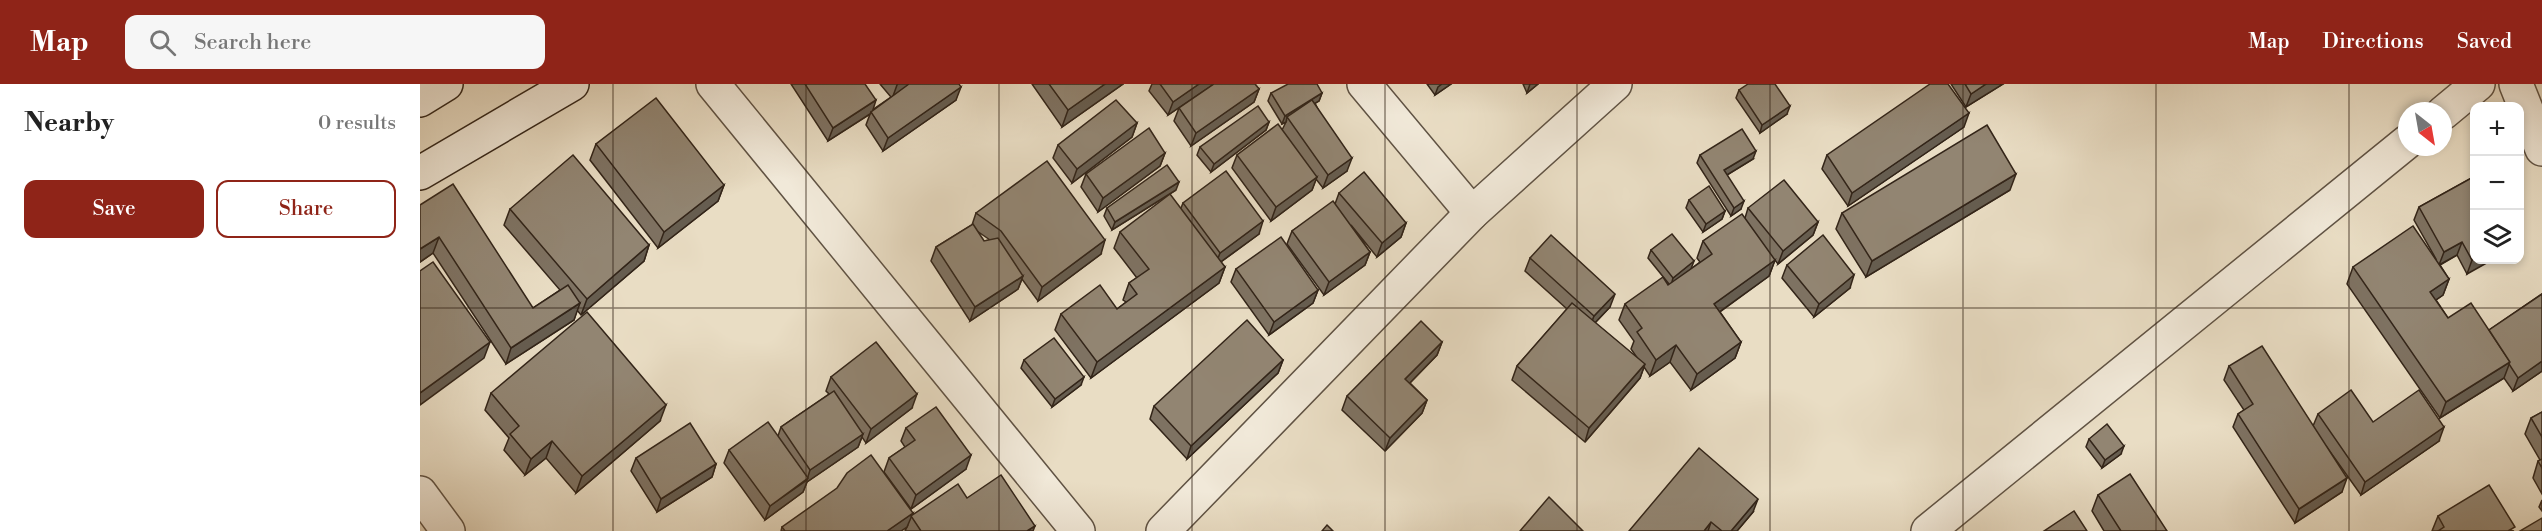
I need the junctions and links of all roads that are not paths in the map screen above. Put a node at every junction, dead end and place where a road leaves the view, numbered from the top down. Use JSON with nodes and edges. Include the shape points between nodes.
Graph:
{"nodes":[{"id":1,"x":446,"y":84,"type":"edge"},
{"id":2,"x":572,"y":84,"type":"edge"},
{"id":3,"x":713,"y":84,"type":"edge"},
{"id":4,"x":1364,"y":84,"type":"edge"},
{"id":5,"x":1615,"y":84,"type":"edge"},
{"id":6,"x":2478,"y":84,"type":"edge"},
{"id":7,"x":2516,"y":84,"type":"edge"},
{"id":8,"x":420,"y":100,"type":"edge"},
{"id":9,"x":2452,"y":106,"type":"edge"},
{"id":10,"x":2398,"y":149,"type":"edge"},
{"id":11,"x":2542,"y":149,"type":"edge"},
{"id":12,"x":420,"y":173,"type":"edge"},
{"id":13,"x":1472,"y":213,"type":"junction"},
{"id":14,"x":420,"y":493,"type":"edge"},
{"id":15,"x":448,"y":531,"type":"edge"},
{"id":16,"x":1078,"y":531,"type":"edge"},
{"id":17,"x":1163,"y":531,"type":"edge"},
{"id":18,"x":1928,"y":531,"type":"edge"}],
"edges":[{"from":1,"to":8,"type":"street"},
{"from":2,"to":12,"type":"street"},
{"from":3,"to":16,"type":"street"},
{"from":4,"to":13,"type":"street"},
{"from":5,"to":13,"type":"street"},
{"from":6,"to":9,"type":"street"},
{"from":7,"to":11,"type":"street"},
{"from":10,"to":18,"type":"street"},
{"from":13,"to":17,"type":"street"},
{"from":14,"to":15,"type":"street"}]}
